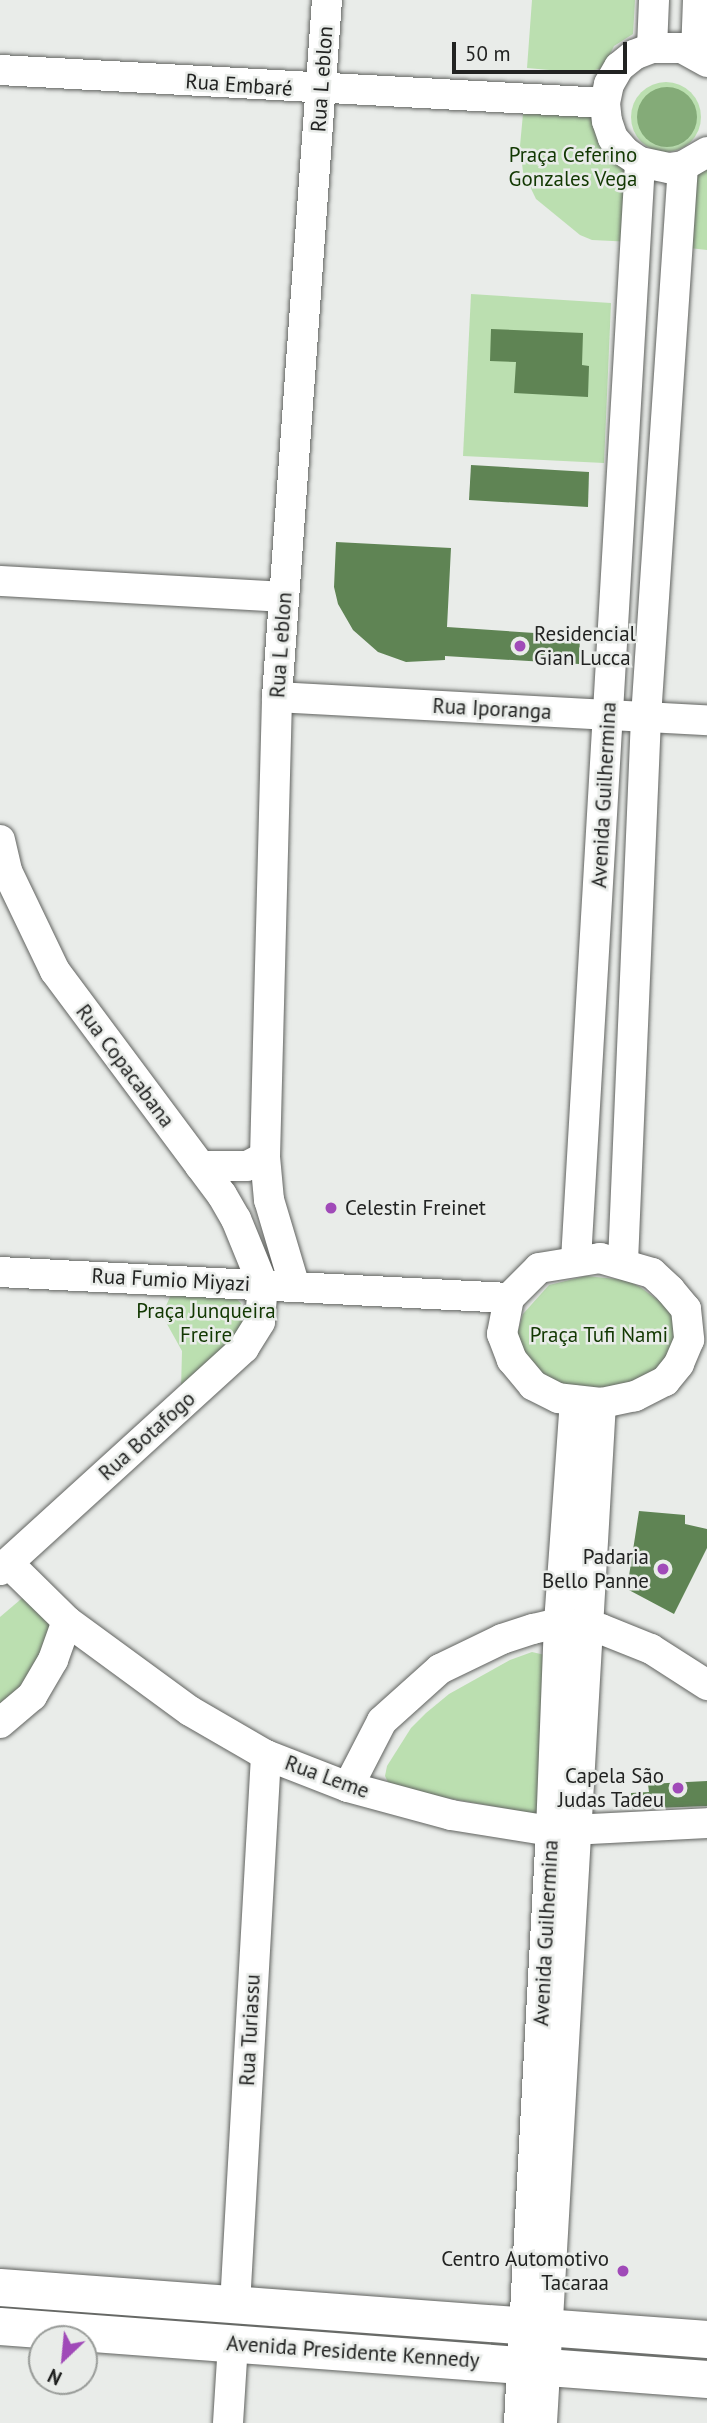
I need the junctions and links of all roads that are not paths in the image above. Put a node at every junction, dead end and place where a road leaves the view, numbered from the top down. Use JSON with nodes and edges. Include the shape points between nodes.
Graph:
{"nodes":[{"id":1,"x":327,"y":0,"type":"edge"},
{"id":2,"x":654,"y":0,"type":"edge"},
{"id":3,"x":698,"y":0,"type":"edge"},
{"id":4,"x":652,"y":48,"type":"junction"},
{"id":5,"x":702,"y":58,"type":"edge"},
{"id":6,"x":0,"y":70,"type":"edge"},
{"id":7,"x":321,"y":90,"type":"junction"},
{"id":8,"x":605,"y":103,"type":"junction"},
{"id":9,"x":695,"y":159,"type":"edge"},
{"id":10,"x":640,"y":162,"type":"junction"},
{"id":11,"x":0,"y":581,"type":"edge"},
{"id":12,"x":284,"y":597,"type":"junction"},
{"id":13,"x":277,"y":697,"type":"junction"},
{"id":14,"x":608,"y":715,"type":"junction"},
{"id":15,"x":646,"y":717,"type":"junction"},
{"id":16,"x":707,"y":720,"type":"edge"},
{"id":17,"x":0,"y":840,"type":"edge"},
{"id":18,"x":4,"y":874,"type":"edge"},
{"id":19,"x":265,"y":1157,"type":"junction"},
{"id":20,"x":200,"y":1166,"type":"junction"},
{"id":21,"x":576,"y":1260,"type":"junction"},
{"id":22,"x":623,"y":1262,"type":"junction"},
{"id":23,"x":0,"y":1272,"type":"edge"},
{"id":24,"x":263,"y":1285,"type":"junction"},
{"id":25,"x":295,"y":1287,"type":"junction"},
{"id":26,"x":509,"y":1298,"type":"junction"},
{"id":27,"x":696,"y":1309,"type":"edge"},
{"id":28,"x":588,"y":1402,"type":"junction"},
{"id":29,"x":4,"y":1566,"type":"edge"},
{"id":30,"x":67,"y":1621,"type":"junction"},
{"id":31,"x":559,"y":1623,"type":"junction"},
{"id":32,"x":588,"y":1627,"type":"junction"},
{"id":33,"x":707,"y":1685,"type":"edge"},
{"id":34,"x":0,"y":1723,"type":"edge"},
{"id":35,"x":266,"y":1755,"type":"junction"},
{"id":36,"x":348,"y":1787,"type":"junction"},
{"id":37,"x":707,"y":1823,"type":"edge"},
{"id":38,"x":564,"y":1830,"type":"junction"},
{"id":39,"x":0,"y":2287,"type":"edge"},
{"id":40,"x":235,"y":2305,"type":"junction"},
{"id":41,"x":0,"y":2326,"type":"edge"},
{"id":42,"x":536,"y":2327,"type":"junction"},
{"id":43,"x":707,"y":2339,"type":"edge"},
{"id":44,"x":233,"y":2344,"type":"junction"},
{"id":45,"x":534,"y":2366,"type":"junction"},
{"id":46,"x":707,"y":2379,"type":"edge"},
{"id":47,"x":228,"y":2423,"type":"edge"},
{"id":48,"x":519,"y":2423,"type":"edge"},
{"id":49,"x":542,"y":2423,"type":"edge"}],
"edges":[{"from":1,"to":7,"type":"street","name":"Rua L eblon"},
{"from":2,"to":4,"type":"street"},
{"from":3,"to":5,"type":"street"},
{"from":4,"to":5,"type":"street","via":[[667,46]]},
{"from":4,"to":8,"type":"street","via":[[619,67]]},
{"from":6,"to":7,"type":"street","name":"Rua Embaré"},
{"from":7,"to":8,"type":"street","name":"Rua Embaré"},
{"from":7,"to":12,"type":"street","name":"Rua L eblon"},
{"from":8,"to":10,"type":"street","via":[[614,138]]},
{"from":9,"to":10,"type":"street","via":[[654,167]]},
{"from":9,"to":15,"type":"street","name":"Avenida Guilhermina"},
{"from":10,"to":14,"type":"street","name":"Avenida Guilhermina"},
{"from":11,"to":12,"type":"street"},
{"from":12,"to":13,"type":"street","name":"Rua L eblon"},
{"from":13,"to":14,"type":"street","name":"Rua Iporanga"},
{"from":13,"to":19,"type":"street","name":"Rua L eblon"},
{"from":14,"to":15,"type":"street","name":"Rua Iporanga"},
{"from":14,"to":21,"type":"street","name":"Avenida Guilhermina"},
{"from":15,"to":16,"type":"street","name":"Rua Iporanga"},
{"from":15,"to":22,"type":"street","name":"Avenida Guilhermina"},
{"from":17,"to":18,"type":"street","name":"Rua Copacabana"},
{"from":18,"to":20,"type":"street","name":"Rua Copacabana","via":[[55,971]]},
{"from":19,"to":20,"type":"street","via":[[247,1166]]},
{"from":19,"to":25,"type":"street","name":"Rua L eblon","via":[[270,1200]]},
{"from":20,"to":24,"type":"street","name":"Rua Copacabana","via":[[236,1219]]},
{"from":21,"to":22,"type":"street"},
{"from":21,"to":26,"type":"street","via":[[539,1268]]},
{"from":22,"to":27,"type":"street","via":[[652,1273]]},
{"from":23,"to":24,"type":"street","name":"Rua Fumio Miyazi"},
{"from":24,"to":25,"type":"street","name":"Rua Fumio Miyazi"},
{"from":24,"to":29,"type":"street","name":"Rua Botafogo","via":[[260,1322],[244,1348]]},
{"from":25,"to":26,"type":"street","name":"Rua Fumio Miyazi"},
{"from":26,"to":28,"type":"street","via":[[502,1334],[512,1360],[533,1385],[558,1398]]},
{"from":27,"to":28,"type":"street","via":[[679,1364],[665,1381],[635,1396]]},
{"from":28,"to":31,"type":"street","name":"Avenida Guilhermina"},
{"from":28,"to":32,"type":"street","name":"Avenida Guilhermina"},
{"from":29,"to":30,"type":"street","name":"Rua Leme"},
{"from":30,"to":34,"type":"street","via":[[53,1660],[32,1696]]},
{"from":30,"to":35,"type":"street","name":"Rua Leme","via":[[190,1711]]},
{"from":31,"to":32,"type":"street"},
{"from":31,"to":36,"type":"street","via":[[502,1639],[440,1669],[382,1721]]},
{"from":31,"to":38,"type":"street","name":"Avenida Guilhermina"},
{"from":32,"to":33,"type":"street","via":[[651,1649]]},
{"from":32,"to":38,"type":"street","name":"Avenida Guilhermina"},
{"from":35,"to":36,"type":"street","name":"Rua Leme"},
{"from":35,"to":40,"type":"street","name":"Rua Turiassu"},
{"from":36,"to":38,"type":"street","name":"Rua Leme","via":[[451,1815]]},
{"from":37,"to":38,"type":"street","name":"Rua Leme"},
{"from":38,"to":42,"type":"street","name":"Avenida Guilhermina"},
{"from":39,"to":40,"type":"main road","name":"Avenida Presidente Kennedy"},
{"from":40,"to":42,"type":"main road","name":"Avenida Presidente Kennedy"},
{"from":41,"to":44,"type":"main road","name":"Avenida Presidente Kennedy"},
{"from":42,"to":43,"type":"main road","name":"Avenida Presidente Kennedy"},
{"from":42,"to":45,"type":"street","name":"Avenida Guilhermina"},
{"from":44,"to":45,"type":"main road","name":"Avenida Presidente Kennedy"},
{"from":44,"to":47,"type":"street"},
{"from":45,"to":46,"type":"main road","name":"Avenida Presidente Kennedy"},
{"from":45,"to":48,"type":"street","name":"Avenida Guilhermina"},
{"from":45,"to":49,"type":"street","name":"Avenida Guilhermina"}]}
